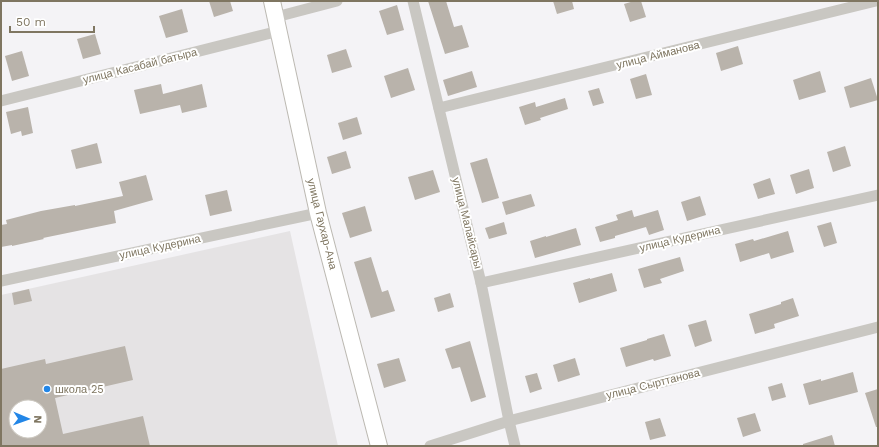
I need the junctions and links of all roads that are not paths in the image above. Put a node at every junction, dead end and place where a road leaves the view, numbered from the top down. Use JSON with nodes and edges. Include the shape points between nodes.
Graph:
{"nodes":[{"id":1,"x":272,"y":1,"type":"edge"},
{"id":2,"x":337,"y":1,"type":"edge"},
{"id":3,"x":413,"y":1,"type":"edge"},
{"id":4,"x":876,"y":1,"type":"edge"},
{"id":5,"x":277,"y":24,"type":"junction"},
{"id":6,"x":1,"y":101,"type":"edge"},
{"id":7,"x":439,"y":108,"type":"junction"},
{"id":8,"x":878,"y":195,"type":"edge"},
{"id":9,"x":318,"y":213,"type":"junction"},
{"id":10,"x":1,"y":281,"type":"edge"},
{"id":11,"x":481,"y":283,"type":"junction"},
{"id":12,"x":878,"y":328,"type":"edge"},
{"id":13,"x":509,"y":421,"type":"junction"},
{"id":14,"x":379,"y":446,"type":"edge"},
{"id":15,"x":430,"y":446,"type":"edge"},
{"id":16,"x":516,"y":446,"type":"edge"}],
"edges":[{"from":1,"to":5,"type":"street","name":"улица Гаухар-Ана"},
{"from":2,"to":5,"type":"street","name":"улица Касабай батыра"},
{"from":3,"to":7,"type":"street","name":"улица Малайсары"},
{"from":4,"to":7,"type":"street","name":"улица Айманова"},
{"from":5,"to":6,"type":"street","name":"улица Касабай батыра"},
{"from":5,"to":9,"type":"street","name":"улица Гаухар-Ана"},
{"from":7,"to":11,"type":"street","name":"улица Малайсары"},
{"from":8,"to":11,"type":"street","name":"улица Кудерина"},
{"from":9,"to":10,"type":"street","name":"улица Кудерина"},
{"from":9,"to":14,"type":"street","name":"улица Гаухар-Ана"},
{"from":11,"to":13,"type":"street","name":"улица Малайсары"},
{"from":12,"to":13,"type":"street","name":"улица Сырттанова"},
{"from":13,"to":15,"type":"street","name":"улица Сырттанова"},
{"from":13,"to":16,"type":"street","name":"улица Малайсары"}]}
